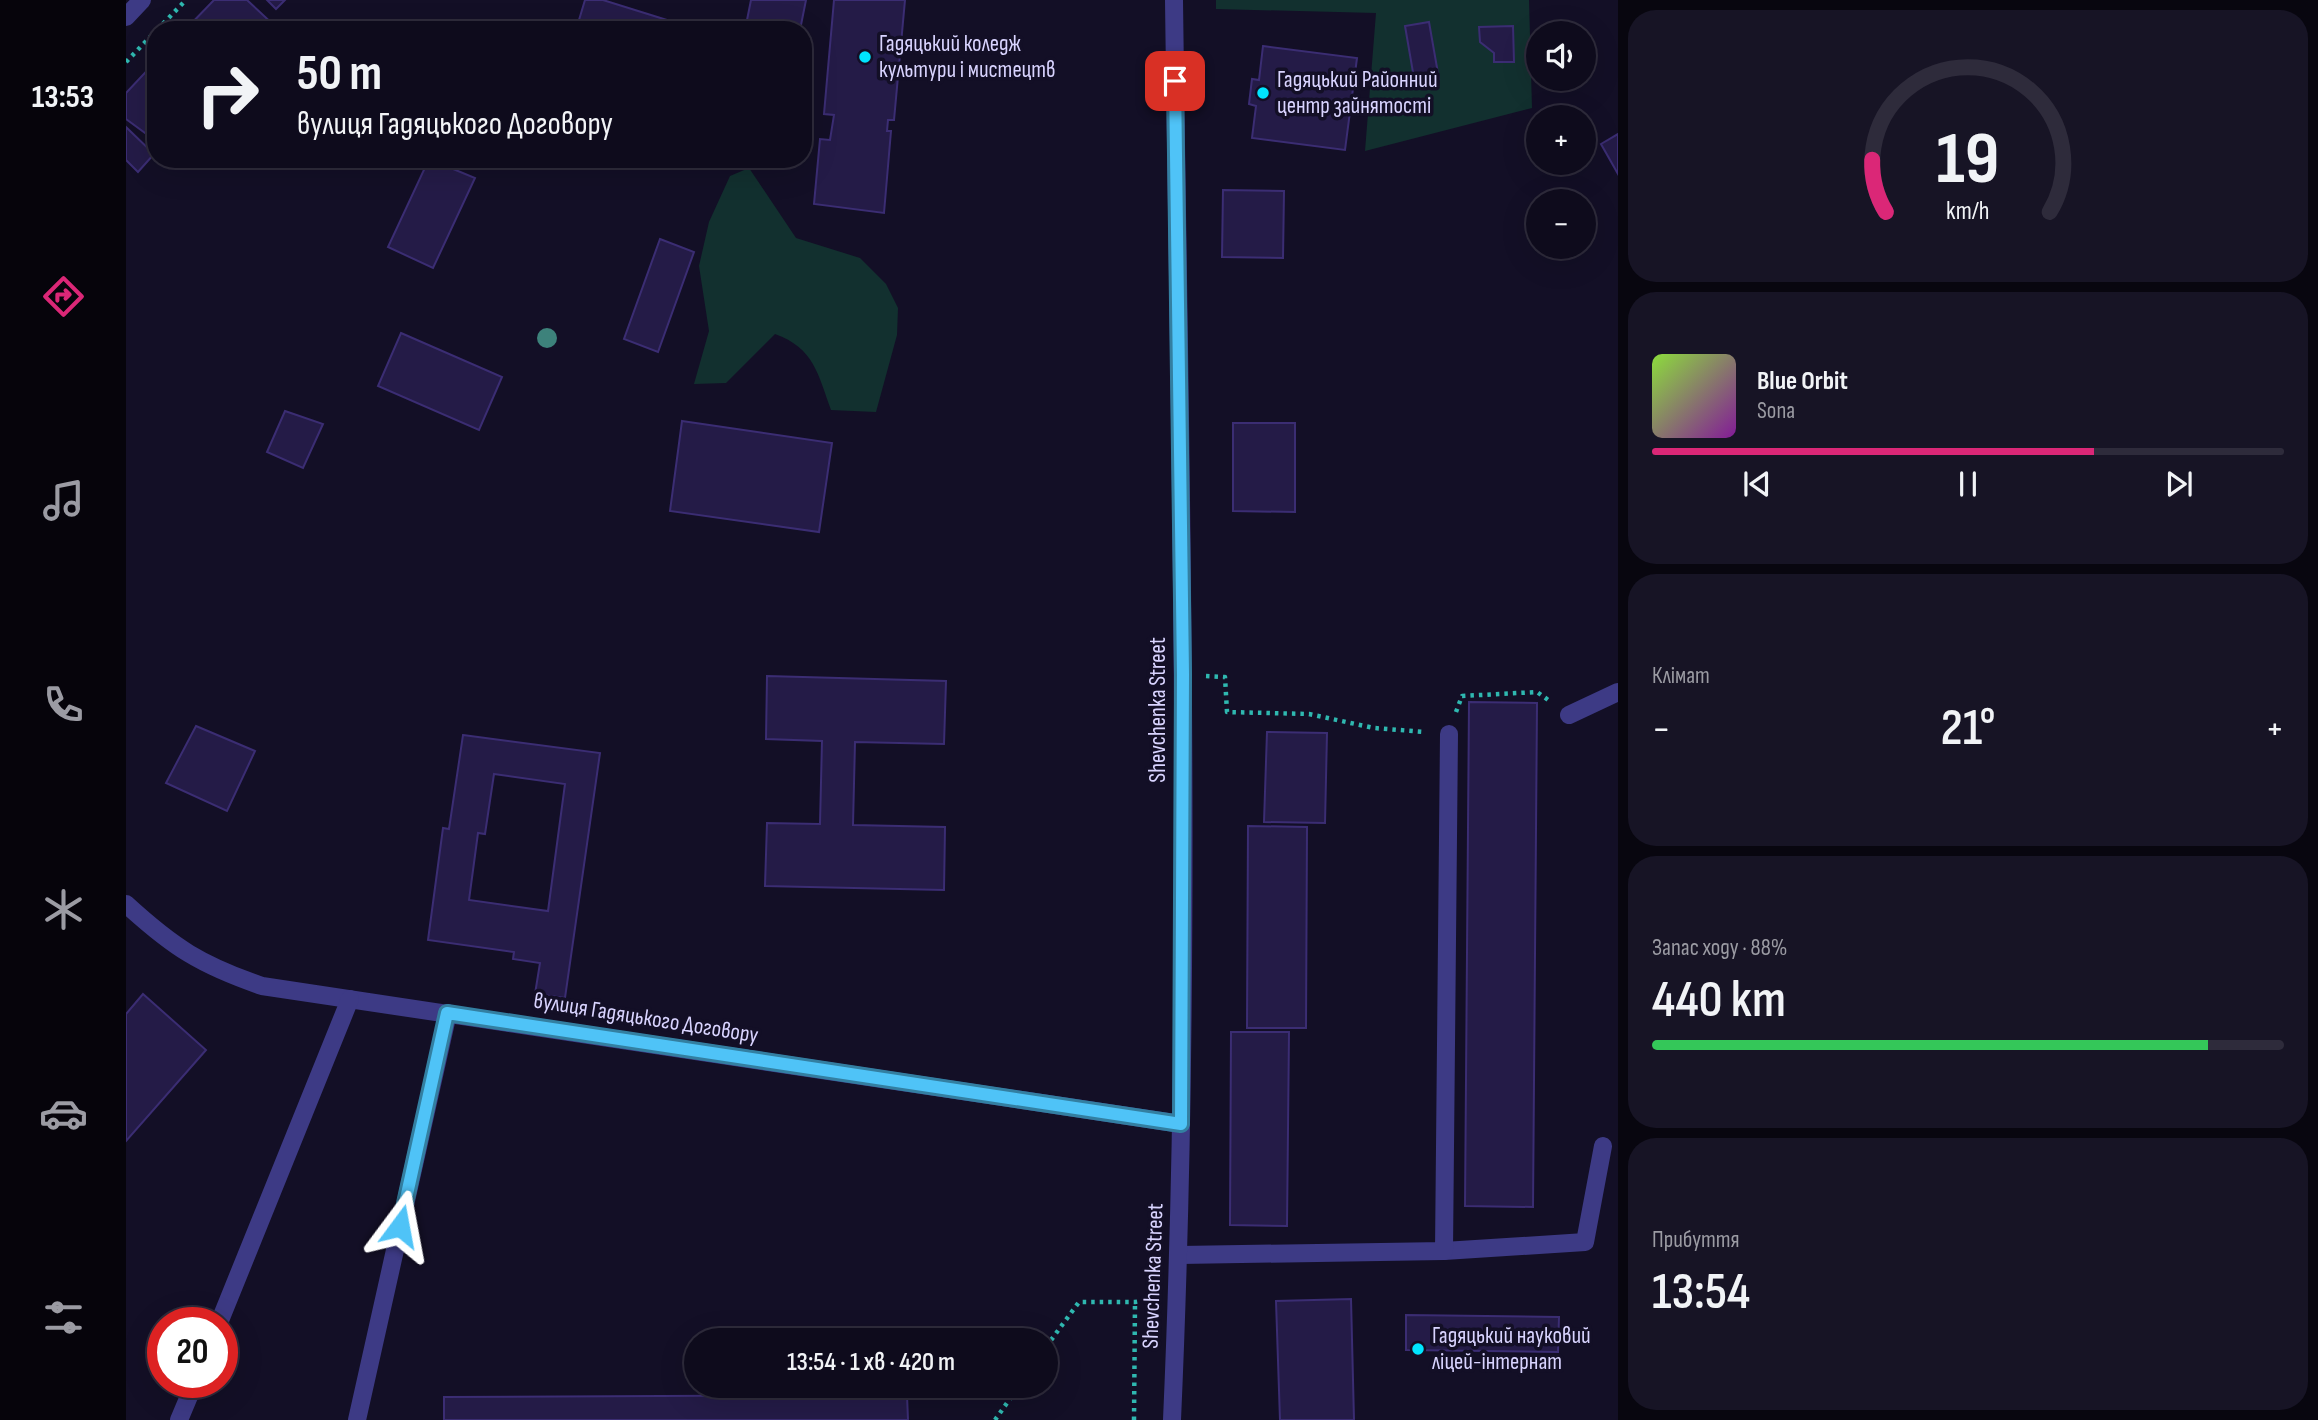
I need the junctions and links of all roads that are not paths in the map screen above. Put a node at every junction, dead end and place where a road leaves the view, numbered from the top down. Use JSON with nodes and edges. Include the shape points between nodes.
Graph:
{"nodes":[{"id":1,"x":142,"y":0,"type":"edge"},
{"id":2,"x":1174,"y":0,"type":"edge"},
{"id":3,"x":126,"y":17,"type":"edge"},
{"id":4,"x":1618,"y":692,"type":"edge"},
{"id":5,"x":1569,"y":715,"type":"road end"},
{"id":6,"x":1449,"y":734,"type":"road end"},
{"id":7,"x":126,"y":904,"type":"edge"},
{"id":8,"x":350,"y":999,"type":"junction"},
{"id":9,"x":447,"y":1013,"type":"junction"},
{"id":10,"x":1181,"y":1124,"type":"junction"},
{"id":11,"x":1603,"y":1146,"type":"dead end"},
{"id":12,"x":1444,"y":1251,"type":"junction"},
{"id":13,"x":1180,"y":1255,"type":"junction"},
{"id":14,"x":225,"y":1307,"type":"edge"},
{"id":15,"x":188,"y":1398,"type":"edge"},
{"id":16,"x":362,"y":1418,"type":"edge"},
{"id":17,"x":179,"y":1420,"type":"edge"},
{"id":18,"x":1172,"y":1420,"type":"edge"}],
"edges":[{"from":1,"to":3,"type":"street"},
{"from":2,"to":10,"type":"street","name":"Shevchenka Street","via":[[1183,674]]},
{"from":4,"to":5,"type":"street"},
{"from":6,"to":12,"type":"street"},
{"from":7,"to":8,"type":"street","name":"вулиця Гадяцького Договору","via":[[167,941],[214,969],[262,986]]},
{"from":8,"to":9,"type":"street","name":"вулиця Гадяцького Договору"},
{"from":8,"to":14,"type":"street"},
{"from":9,"to":10,"type":"street","name":"вулиця Гадяцького Договору"},
{"from":9,"to":16,"type":"street"},
{"from":10,"to":13,"type":"street","name":"Shevchenka Street"},
{"from":11,"to":12,"type":"street","via":[[1585,1242]]},
{"from":12,"to":13,"type":"street"},
{"from":13,"to":18,"type":"street","name":"Shevchenka Street"},
{"from":15,"to":17,"type":"street"}]}
